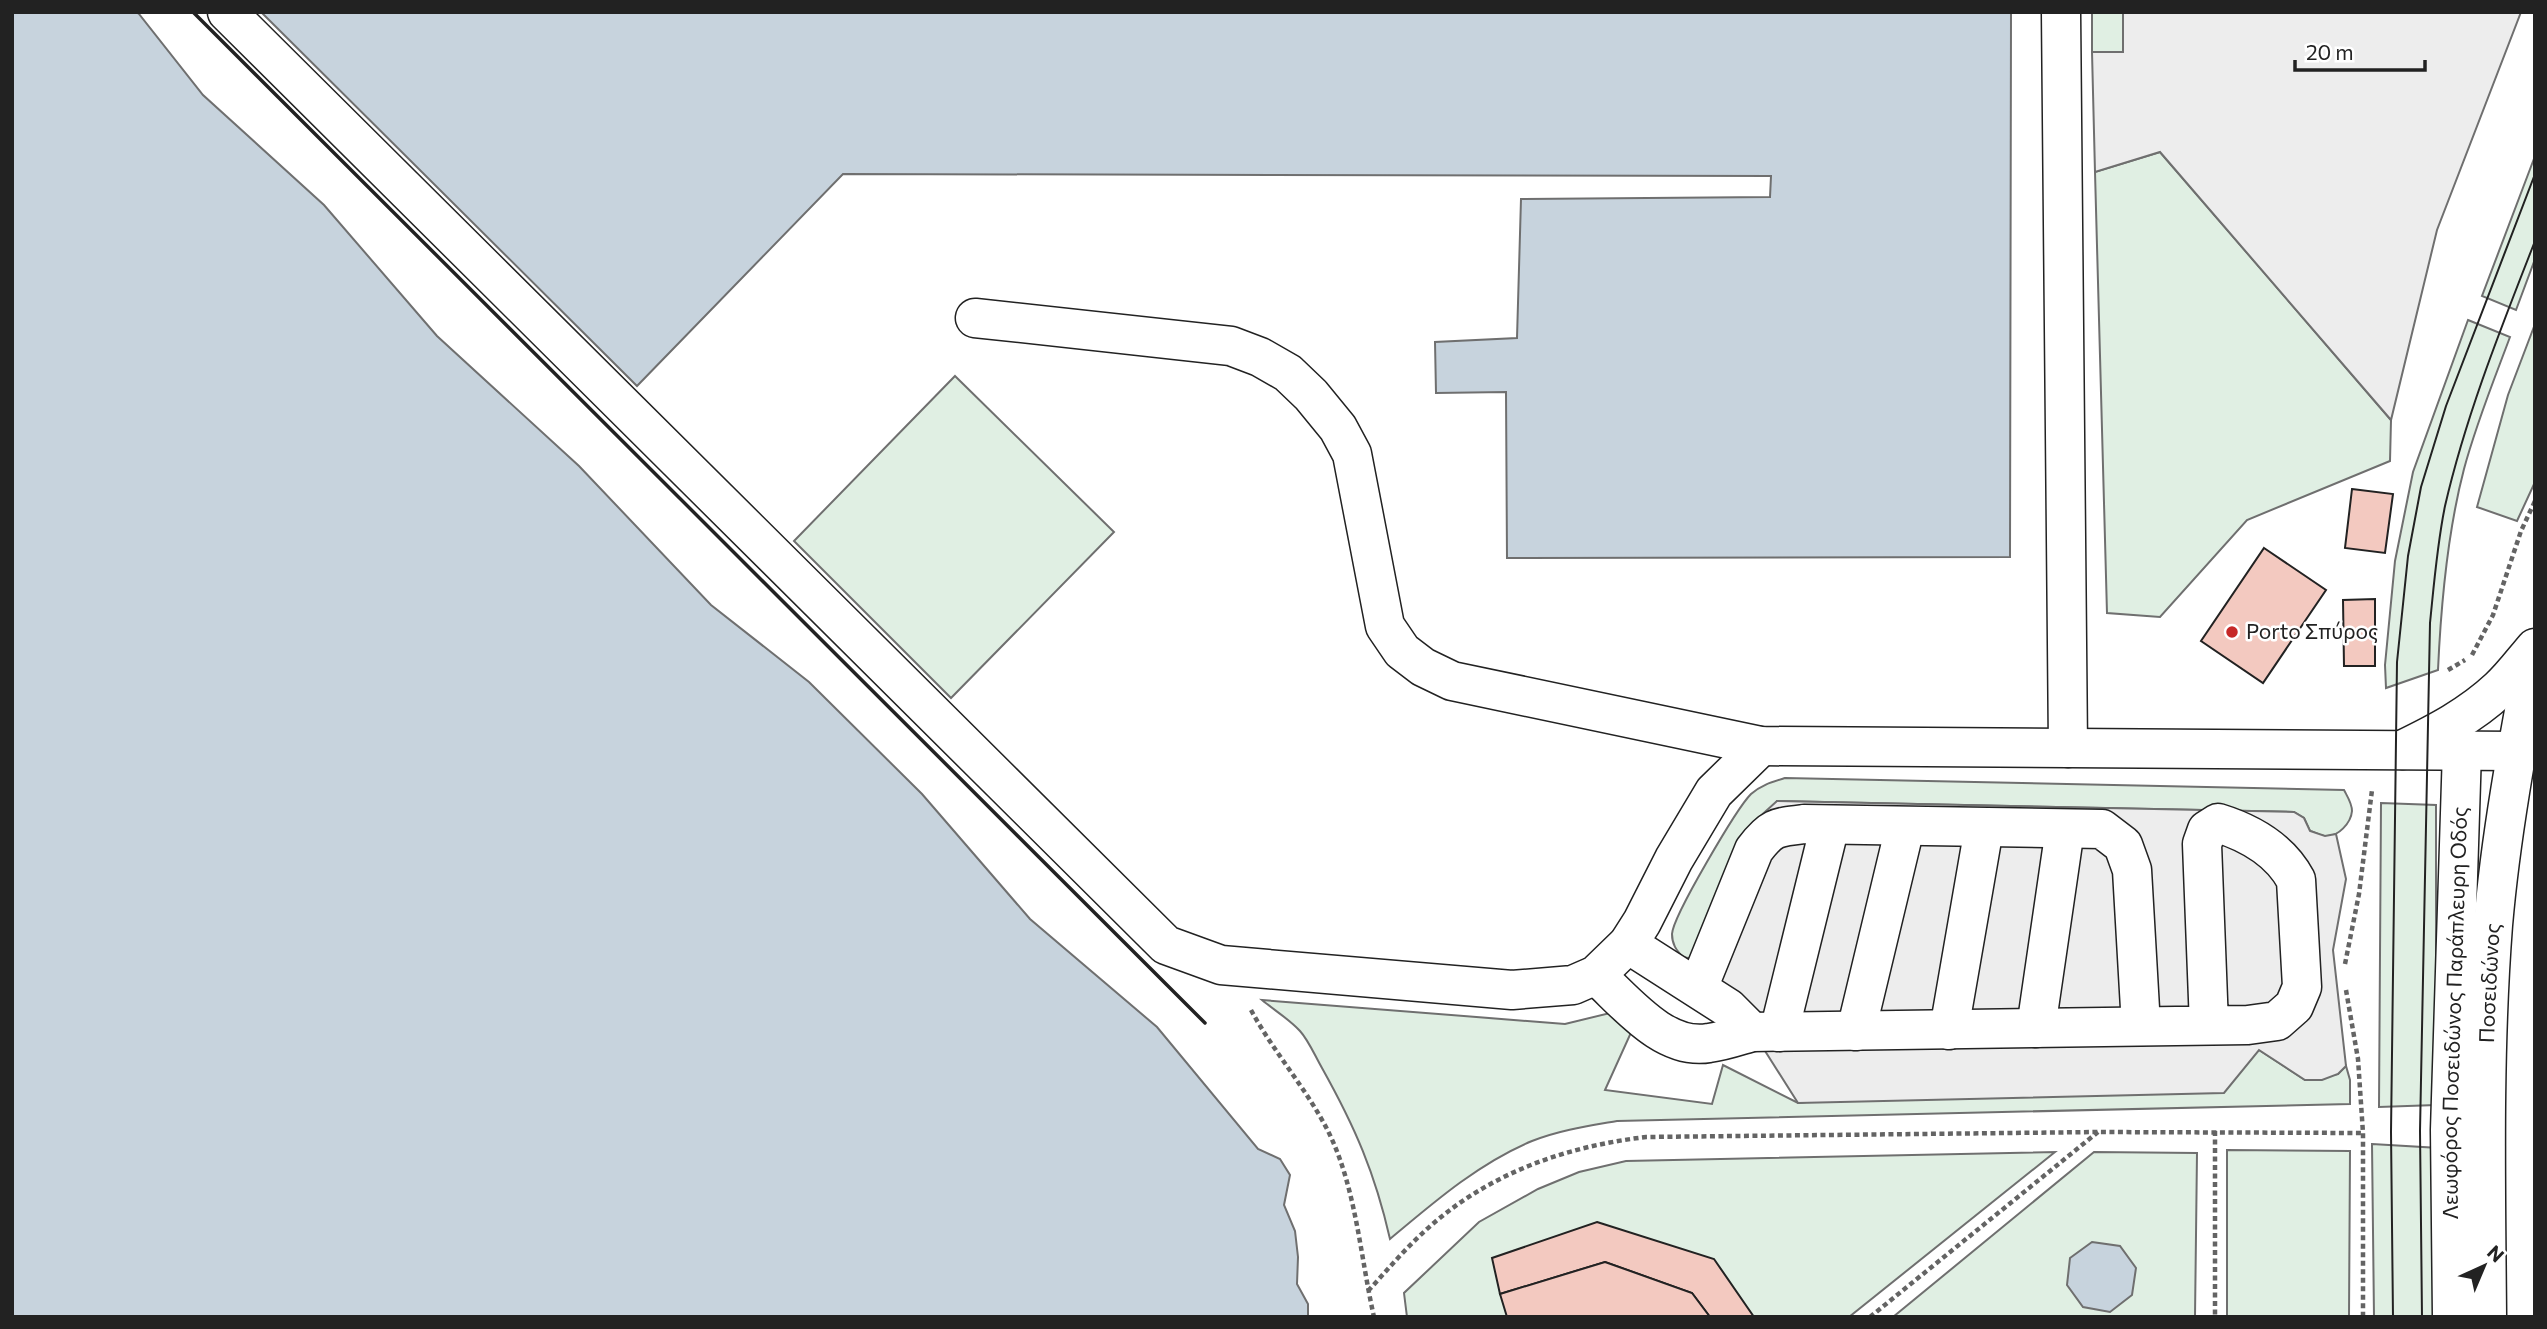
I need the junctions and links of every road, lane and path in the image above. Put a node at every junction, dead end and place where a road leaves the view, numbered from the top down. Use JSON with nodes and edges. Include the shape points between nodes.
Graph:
{"nodes":[{"id":1,"x":227,"y":12,"type":"edge"},
{"id":2,"x":2061,"y":12,"type":"edge"},
{"id":3,"x":975,"y":318,"type":"dead end"},
{"id":4,"x":2535,"y":500,"type":"edge"},
{"id":5,"x":2535,"y":650,"type":"edge"},
{"id":6,"x":2448,"y":670,"type":"dead end"},
{"id":7,"x":1761,"y":746,"type":"junction"},
{"id":8,"x":2068,"y":748,"type":"junction"},
{"id":9,"x":2402,"y":750,"type":"junction"},
{"id":10,"x":2462,"y":750,"type":"junction"},
{"id":11,"x":2526,"y":751,"type":"edge"},
{"id":12,"x":2373,"y":787,"type":"dead end"},
{"id":13,"x":1830,"y":825,"type":"junction"},
{"id":14,"x":1905,"y":827,"type":"junction"},
{"id":15,"x":1984,"y":828,"type":"junction"},
{"id":16,"x":2065,"y":829,"type":"junction"},
{"id":17,"x":1628,"y":944,"type":"junction"},
{"id":18,"x":2343,"y":973,"type":"dead end"},
{"id":19,"x":1596,"y":975,"type":"junction"},
{"id":20,"x":2345,"y":986,"type":"dead end"},
{"id":21,"x":1698,"y":988,"type":"junction"},
{"id":22,"x":2209,"y":1025,"type":"junction"},
{"id":23,"x":2141,"y":1026,"type":"junction"},
{"id":24,"x":1261,"y":1028,"type":"dead end"},
{"id":25,"x":2036,"y":1028,"type":"junction"},
{"id":26,"x":1949,"y":1030,"type":"junction"},
{"id":27,"x":1856,"y":1031,"type":"junction"},
{"id":28,"x":1765,"y":1032,"type":"junction"},
{"id":29,"x":2214,"y":1131,"type":"junction"},
{"id":30,"x":2098,"y":1132,"type":"junction"},
{"id":31,"x":2363,"y":1133,"type":"junction"},
{"id":32,"x":1368,"y":1291,"type":"junction"},
{"id":33,"x":1374,"y":1317,"type":"edge"},
{"id":34,"x":1870,"y":1317,"type":"edge"},
{"id":35,"x":2215,"y":1317,"type":"edge"},
{"id":36,"x":2363,"y":1317,"type":"edge"},
{"id":37,"x":2452,"y":1317,"type":"edge"},
{"id":38,"x":2487,"y":1317,"type":"edge"}],
"edges":[{"from":1,"to":19,"type":"main road","via":[[1166,946],[1221,965],[1512,990],[1573,985]]},
{"from":2,"to":8,"type":"main road"},
{"from":3,"to":7,"type":"main road","via":[[1231,346],[1288,373],[1338,428],[1352,454],[1385,626],[1402,651],[1452,681]]},
{"from":4,"to":6,"type":"path","via":[[2471,657]]},
{"from":5,"to":9,"type":"main road","via":[[2476,709]]},
{"from":5,"to":11,"type":"main road","name":"Ποσειδώνος"},
{"from":7,"to":8,"type":"main road"},
{"from":7,"to":17,"type":"main road","via":[[1714,792]]},
{"from":8,"to":9,"type":"main road"},
{"from":9,"to":10,"type":"main road"},
{"from":10,"to":11,"type":"main road"},
{"from":10,"to":37,"type":"main road","name":"Λεωφόρος Ποσειδώνος Παράπλευρη Οδός","via":[[2450,1130]]},
{"from":11,"to":38,"type":"main road","name":"Ποσειδώνος","via":[[2503,832],[2493,924],[2488,1005]]},
{"from":12,"to":18,"type":"path","via":[[2360,894]]},
{"from":13,"to":14,"type":"main road"},
{"from":13,"to":21,"type":"main road","via":[[1776,827],[1766,834],[1754,850]]},
{"from":13,"to":28,"type":"main road"},
{"from":14,"to":15,"type":"main road"},
{"from":14,"to":27,"type":"main road"},
{"from":15,"to":16,"type":"main road"},
{"from":15,"to":26,"type":"main road"},
{"from":16,"to":23,"type":"main road","via":[[2102,829],[2123,845],[2132,870]]},
{"from":16,"to":25,"type":"main road"},
{"from":17,"to":19,"type":"main road"},
{"from":17,"to":21,"type":"main road"},
{"from":19,"to":28,"type":"main road","via":[[1672,1040],[1707,1044]]},
{"from":20,"to":31,"type":"path","via":[[2358,1059]]},
{"from":21,"to":28,"type":"main road"},
{"from":22,"to":22,"type":"main road","via":[[2277,1021],[2294,1006],[2302,987],[2296,880],[2275,853],[2256,839],[2218,823],[2207,830],[2202,844]]},
{"from":22,"to":23,"type":"main road"},
{"from":23,"to":25,"type":"main road"},
{"from":24,"to":32,"type":"path","via":[[1327,1129],[1338,1155]]},
{"from":25,"to":26,"type":"main road"},
{"from":26,"to":27,"type":"main road"},
{"from":27,"to":28,"type":"main road"},
{"from":29,"to":30,"type":"path"},
{"from":29,"to":31,"type":"path"},
{"from":29,"to":35,"type":"path"},
{"from":30,"to":32,"type":"path","via":[[1646,1137],[1595,1144],[1546,1158],[1478,1191],[1418,1237]]},
{"from":30,"to":34,"type":"path"},
{"from":31,"to":36,"type":"path"},
{"from":32,"to":33,"type":"path"}]}
